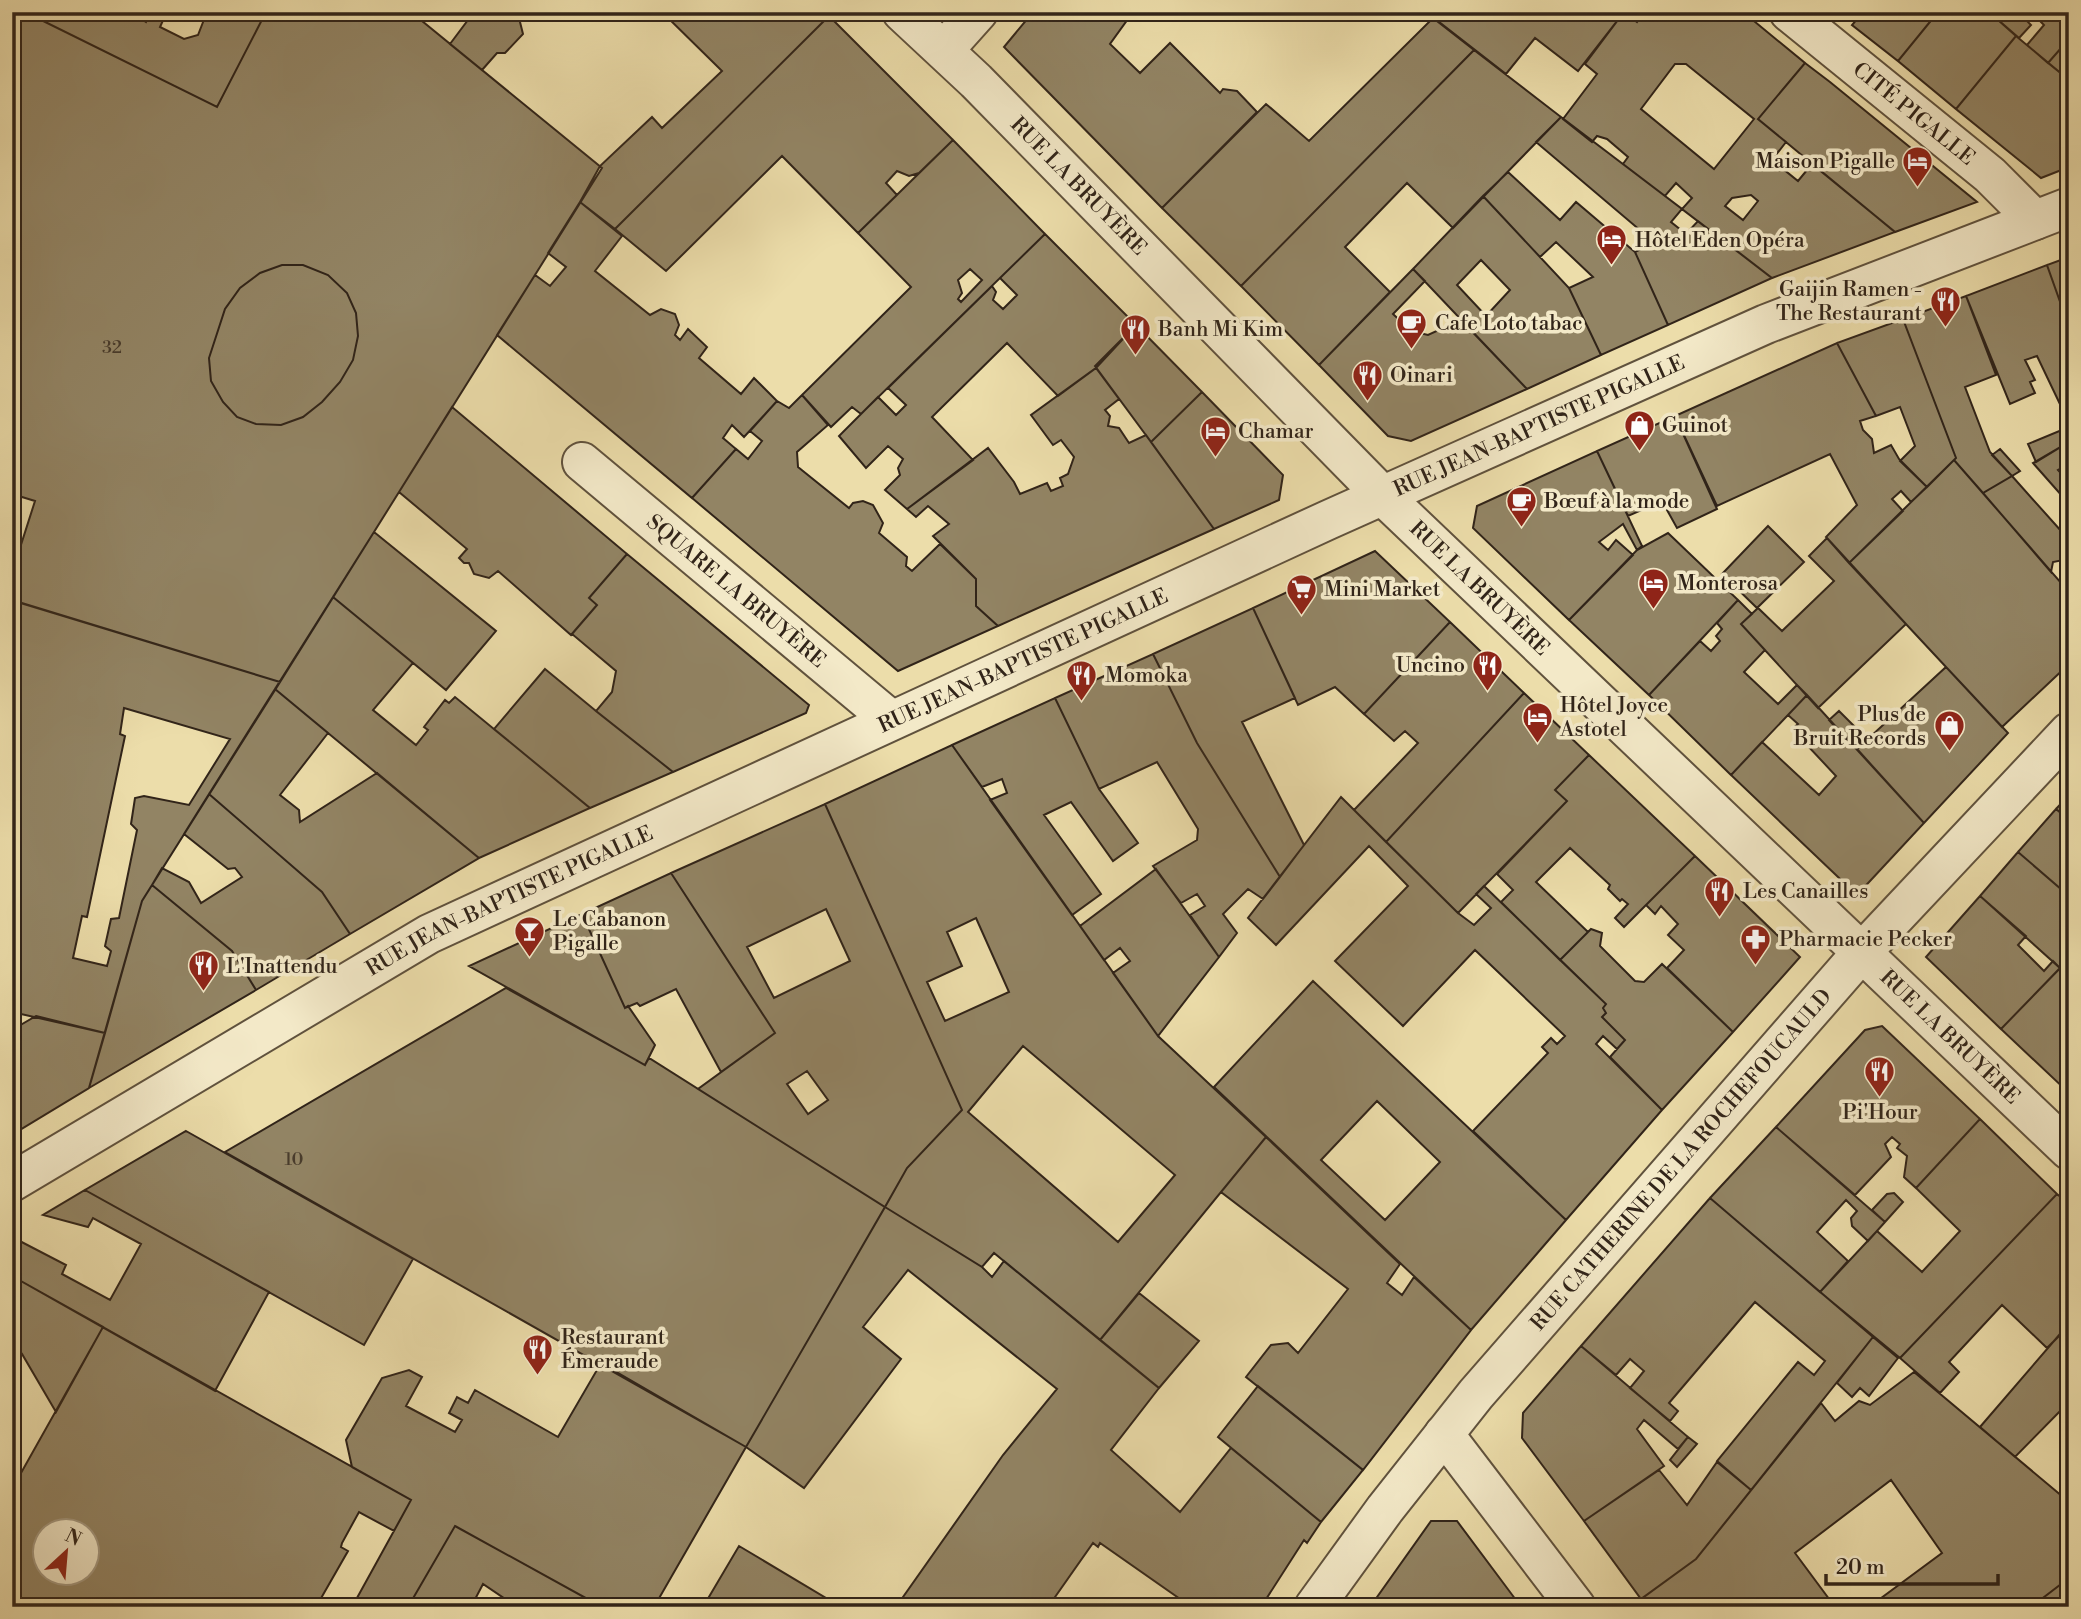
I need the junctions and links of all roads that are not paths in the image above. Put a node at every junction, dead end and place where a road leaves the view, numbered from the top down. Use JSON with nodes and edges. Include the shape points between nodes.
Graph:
{"nodes":[{"id":1,"x":902,"y":12,"type":"edge"},
{"id":2,"x":978,"y":12,"type":"edge"},
{"id":3,"x":1789,"y":12,"type":"edge"},
{"id":4,"x":944,"y":50,"type":"junction"},
{"id":5,"x":2052,"y":214,"type":"edge"},
{"id":6,"x":583,"y":461,"type":"dead end"},
{"id":7,"x":1382,"y":495,"type":"junction"},
{"id":8,"x":891,"y":720,"type":"junction"},
{"id":9,"x":2069,"y":732,"type":"edge"},
{"id":10,"x":1862,"y":953,"type":"junction"},
{"id":11,"x":2069,"y":1150,"type":"edge"},
{"id":12,"x":12,"y":1182,"type":"edge"},
{"id":13,"x":1444,"y":1434,"type":"junction"},
{"id":14,"x":1314,"y":1607,"type":"edge"},
{"id":15,"x":1576,"y":1607,"type":"edge"}],
"edges":[{"from":1,"to":4,"type":"street","name":"RUE LA BRUYÈRE"},
{"from":2,"to":4,"type":"street"},
{"from":3,"to":5,"type":"street","name":"CITÉ PIGALLE","via":[[1990,175]]},
{"from":4,"to":7,"type":"street","name":"RUE LA BRUYÈRE"},
{"from":5,"to":7,"type":"street","name":"RUE JEAN-BAPTISTE PIGALLE","via":[[1766,324]]},
{"from":6,"to":8,"type":"street","name":"SQUARE LA BRUYÈRE"},
{"from":7,"to":8,"type":"street","name":"RUE JEAN-BAPTISTE PIGALLE"},
{"from":7,"to":10,"type":"street","name":"RUE LA BRUYÈRE"},
{"from":8,"to":12,"type":"street","name":"RUE JEAN-BAPTISTE PIGALLE","via":[[429,934]]},
{"from":9,"to":10,"type":"street","name":"RUE CATHERINE DE LA ROCHEFOUCAULD"},
{"from":10,"to":11,"type":"street","name":"RUE LA BRUYÈRE"},
{"from":10,"to":13,"type":"street","name":"RUE CATHERINE DE LA ROCHEFOUCAULD"},
{"from":13,"to":14,"type":"street","name":"RUE CATHERINE DE LA ROCHEFOUCAULD"},
{"from":13,"to":15,"type":"street"}]}
